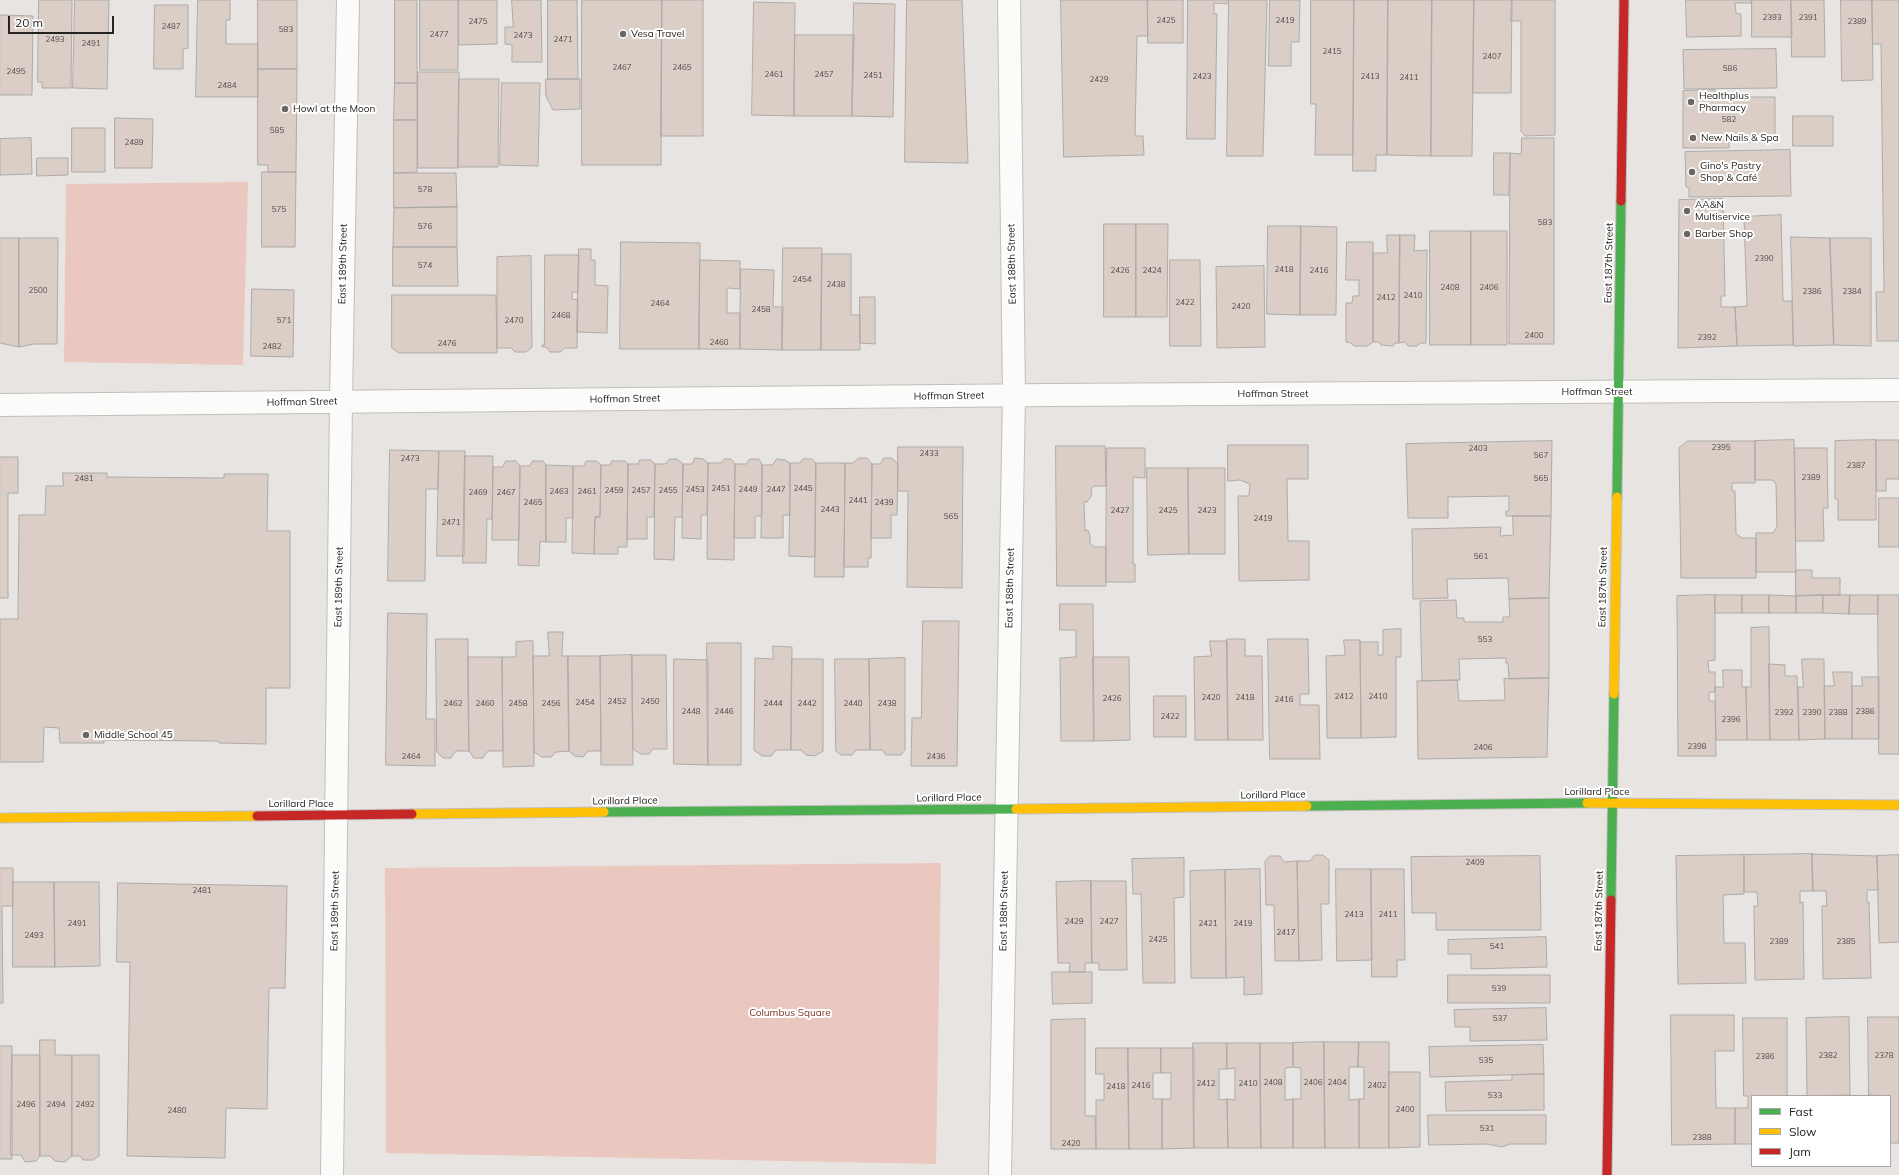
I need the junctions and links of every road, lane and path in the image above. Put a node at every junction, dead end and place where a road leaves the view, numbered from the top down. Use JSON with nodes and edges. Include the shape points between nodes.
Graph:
{"nodes":[{"id":1,"x":348,"y":0,"type":"edge"},
{"id":2,"x":1009,"y":0,"type":"edge"},
{"id":3,"x":1624,"y":0,"type":"edge"},
{"id":4,"x":1899,"y":390,"type":"edge"},
{"id":5,"x":1617,"y":392,"type":"junction"},
{"id":6,"x":1014,"y":395,"type":"junction"},
{"id":7,"x":341,"y":402,"type":"junction"},
{"id":8,"x":0,"y":405,"type":"edge"},
{"id":9,"x":1612,"y":803,"type":"junction"},
{"id":10,"x":1899,"y":805,"type":"edge"},
{"id":11,"x":1006,"y":809,"type":"junction"},
{"id":12,"x":336,"y":815,"type":"junction"},
{"id":13,"x":0,"y":818,"type":"edge"},
{"id":14,"x":332,"y":1175,"type":"edge"},
{"id":15,"x":1000,"y":1175,"type":"edge"},
{"id":16,"x":1607,"y":1175,"type":"edge"}],
"edges":[{"from":1,"to":7,"type":"street","name":"East 189th Street"},
{"from":2,"to":6,"type":"street","name":"East 188th Street"},
{"from":3,"to":5,"type":"street","name":"East 187th Street"},
{"from":4,"to":5,"type":"street","name":"Hoffman Street"},
{"from":5,"to":6,"type":"street","name":"Hoffman Street"},
{"from":5,"to":9,"type":"street","name":"East 187th Street"},
{"from":6,"to":7,"type":"street","name":"Hoffman Street"},
{"from":6,"to":11,"type":"street","name":"East 188th Street"},
{"from":7,"to":8,"type":"street","name":"Hoffman Street"},
{"from":7,"to":12,"type":"street","name":"East 189th Street"},
{"from":9,"to":10,"type":"street","name":"Lorillard Place"},
{"from":9,"to":11,"type":"street","name":"Lorillard Place"},
{"from":9,"to":16,"type":"street","name":"East 187th Street"},
{"from":11,"to":12,"type":"street","name":"Lorillard Place"},
{"from":11,"to":15,"type":"street","name":"East 188th Street"},
{"from":12,"to":13,"type":"street","name":"Lorillard Place"},
{"from":12,"to":14,"type":"street","name":"East 189th Street"}]}
